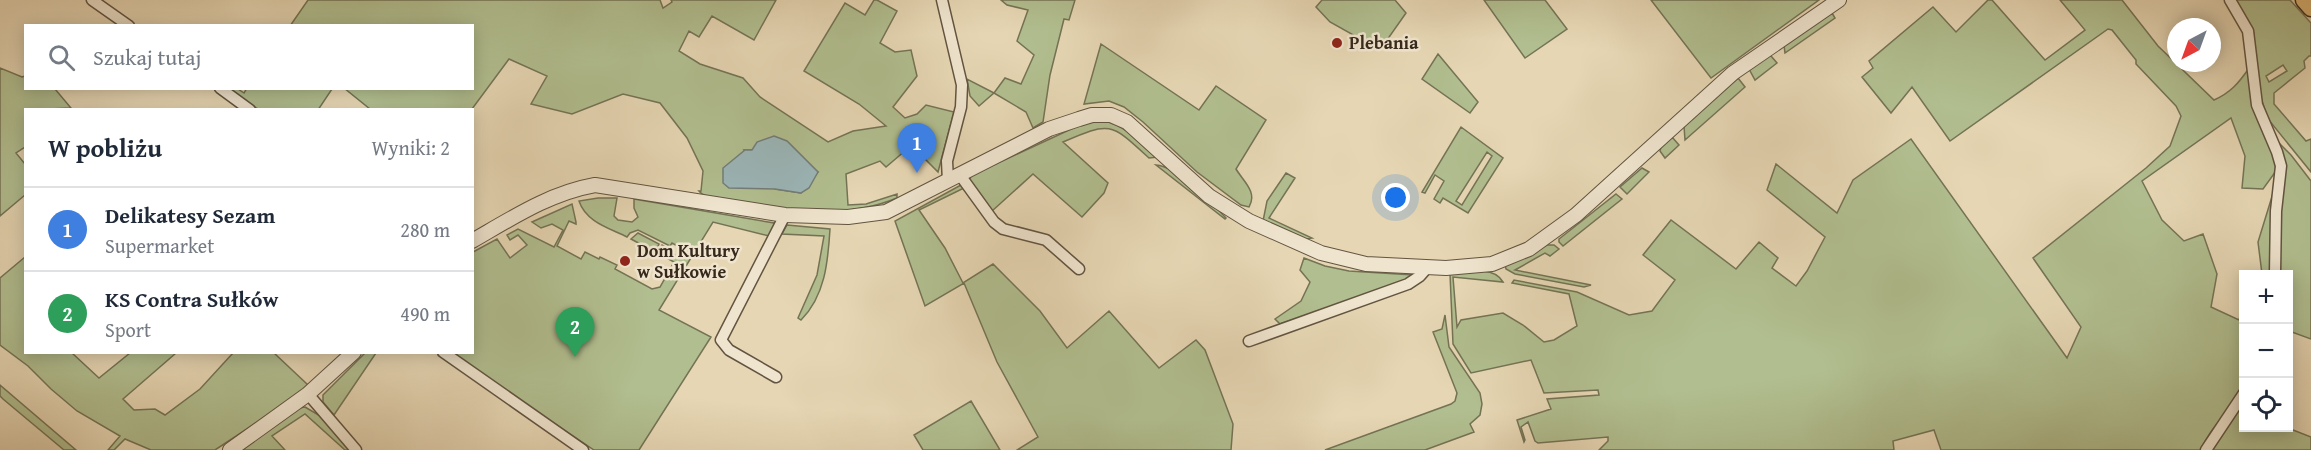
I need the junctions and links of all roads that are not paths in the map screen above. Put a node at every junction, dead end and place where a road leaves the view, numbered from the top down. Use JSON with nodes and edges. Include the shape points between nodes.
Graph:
{"nodes":[{"id":1,"x":92,"y":0,"type":"edge"},
{"id":2,"x":942,"y":0,"type":"edge"},
{"id":3,"x":1839,"y":0,"type":"edge"},
{"id":4,"x":2230,"y":0,"type":"edge"},
{"id":5,"x":2304,"y":0,"type":"edge"},
{"id":6,"x":2311,"y":8,"type":"edge"},
{"id":7,"x":126,"y":24,"type":"edge"},
{"id":8,"x":223,"y":90,"type":"edge"},
{"id":9,"x":247,"y":108,"type":"edge"},
{"id":10,"x":954,"y":178,"type":"junction"},
{"id":11,"x":785,"y":215,"type":"junction"},
{"id":12,"x":474,"y":240,"type":"edge"},
{"id":13,"x":1427,"y":268,"type":"junction"},
{"id":14,"x":1079,"y":269,"type":"dead end"},
{"id":15,"x":2275,"y":270,"type":"edge"},
{"id":16,"x":1249,"y":341,"type":"dead end"},
{"id":17,"x":352,"y":354,"type":"edge"},
{"id":18,"x":446,"y":354,"type":"edge"},
{"id":19,"x":776,"y":377,"type":"dead end"},
{"id":20,"x":308,"y":394,"type":"junction"},
{"id":21,"x":2239,"y":400,"type":"edge"},
{"id":22,"x":230,"y":450,"type":"edge"},
{"id":23,"x":356,"y":450,"type":"edge"},
{"id":24,"x":583,"y":450,"type":"edge"},
{"id":25,"x":2205,"y":450,"type":"edge"}],
"edges":[{"from":1,"to":7,"type":"street"},
{"from":2,"to":10,"type":"street","via":[[962,85],[961,107],[947,161]]},
{"from":3,"to":13,"type":"street","via":[[1733,73],[1576,215],[1529,249],[1492,264]]},
{"from":4,"to":15,"type":"street","via":[[2248,32],[2257,105],[2281,166]]},
{"from":5,"to":6,"type":"main road"},
{"from":8,"to":9,"type":"street"},
{"from":10,"to":11,"type":"street","via":[[886,212],[848,218]]},
{"from":10,"to":13,"type":"street","via":[[1049,129],[1092,115],[1111,115],[1127,122],[1209,196],[1280,236],[1337,258]]},
{"from":10,"to":14,"type":"street","via":[[1003,229],[1046,240]]},
{"from":11,"to":12,"type":"street","via":[[595,185],[546,199]]},
{"from":11,"to":19,"type":"street","via":[[721,340],[729,350]]},
{"from":13,"to":16,"type":"street","via":[[1408,284]]},
{"from":17,"to":20,"type":"street"},
{"from":18,"to":24,"type":"street"},
{"from":20,"to":22,"type":"street"},
{"from":20,"to":23,"type":"street"},
{"from":21,"to":25,"type":"street"}]}
